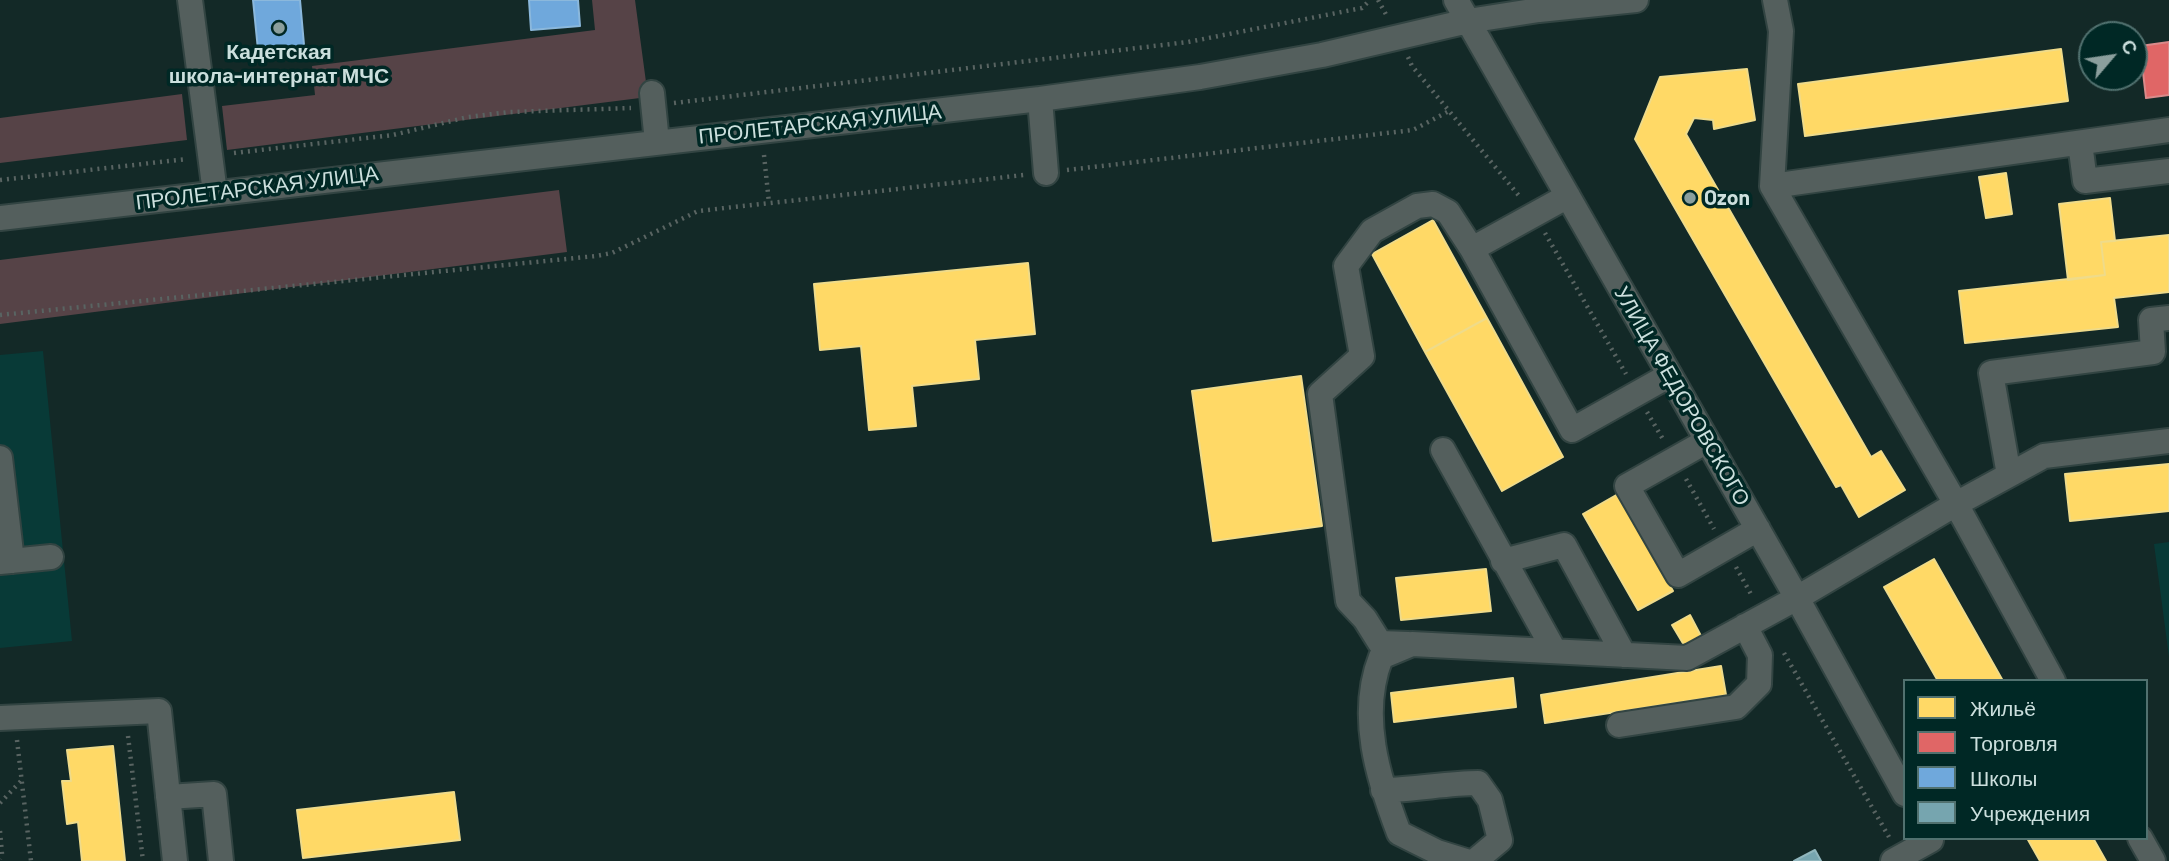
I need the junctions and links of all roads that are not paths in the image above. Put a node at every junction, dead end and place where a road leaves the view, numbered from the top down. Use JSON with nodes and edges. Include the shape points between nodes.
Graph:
{"nodes":[{"id":1,"x":190,"y":0,"type":"edge"},
{"id":2,"x":1636,"y":0,"type":"edge"},
{"id":3,"x":1775,"y":0,"type":"edge"},
{"id":4,"x":1462,"y":11,"type":"edge"},
{"id":5,"x":653,"y":99,"type":"road end"},
{"id":6,"x":1040,"y":99,"type":"junction"},
{"id":7,"x":2169,"y":130,"type":"edge"},
{"id":8,"x":657,"y":142,"type":"junction"},
{"id":9,"x":2080,"y":143,"type":"junction"},
{"id":10,"x":2169,"y":171,"type":"edge"},
{"id":11,"x":1046,"y":173,"type":"road end"},
{"id":12,"x":1772,"y":186,"type":"junction"},
{"id":13,"x":215,"y":193,"type":"junction"},
{"id":14,"x":1568,"y":196,"type":"junction"},
{"id":15,"x":0,"y":218,"type":"edge"},
{"id":16,"x":1472,"y":249,"type":"junction"},
{"id":17,"x":2169,"y":318,"type":"edge"},
{"id":18,"x":1670,"y":375,"type":"junction"},
{"id":19,"x":1707,"y":440,"type":"junction"},
{"id":20,"x":2169,"y":441,"type":"edge"},
{"id":21,"x":1443,"y":450,"type":"dead end"},
{"id":22,"x":0,"y":458,"type":"edge"},
{"id":23,"x":2009,"y":475,"type":"junction"},
{"id":24,"x":1956,"y":504,"type":"junction"},
{"id":25,"x":1758,"y":528,"type":"junction"},
{"id":26,"x":51,"y":557,"type":"dead end"},
{"id":27,"x":6,"y":561,"type":"edge"},
{"id":28,"x":1503,"y":561,"type":"junction"},
{"id":29,"x":1797,"y":598,"type":"junction"},
{"id":30,"x":1754,"y":621,"type":"junction"},
{"id":31,"x":1412,"y":644,"type":"junction"},
{"id":32,"x":1554,"y":650,"type":"junction"},
{"id":33,"x":1624,"y":654,"type":"junction"},
{"id":34,"x":2052,"y":679,"type":"edge"},
{"id":35,"x":0,"y":718,"type":"edge"},
{"id":36,"x":1619,"y":725,"type":"dead end"},
{"id":37,"x":1383,"y":790,"type":"junction"},
{"id":38,"x":1903,"y":790,"type":"edge"},
{"id":39,"x":168,"y":797,"type":"junction"},
{"id":40,"x":2141,"y":840,"type":"edge"},
{"id":41,"x":1934,"y":847,"type":"edge"},
{"id":42,"x":1897,"y":859,"type":"edge"},
{"id":43,"x":175,"y":861,"type":"edge"},
{"id":44,"x":221,"y":861,"type":"edge"},
{"id":45,"x":1466,"y":861,"type":"edge"},
{"id":46,"x":1475,"y":861,"type":"edge"},
{"id":47,"x":2152,"y":861,"type":"edge"}],
"edges":[{"from":1,"to":13,"type":"street"},
{"from":2,"to":4,"type":"street","name":"ПРОЛЕТАРСКАЯ УЛИЦА","via":[[1539,10]]},
{"from":3,"to":12,"type":"street","via":[[1781,31]]},
{"from":4,"to":6,"type":"street","name":"ПРОЛЕТАРСКАЯ УЛИЦА","via":[[1398,38],[1322,55]]},
{"from":4,"to":14,"type":"street","name":"УЛИЦА ФЕДОРОВСКОГО"},
{"from":5,"to":8,"type":"street"},
{"from":6,"to":8,"type":"street","name":"ПРОЛЕТАРСКАЯ УЛИЦА"},
{"from":6,"to":11,"type":"street"},
{"from":7,"to":9,"type":"street"},
{"from":8,"to":13,"type":"street","name":"ПРОЛЕТАРСКАЯ УЛИЦА"},
{"from":9,"to":10,"type":"street","via":[[2084,181]]},
{"from":9,"to":12,"type":"street"},
{"from":12,"to":24,"type":"street"},
{"from":13,"to":15,"type":"street","name":"ПРОЛЕТАРСКАЯ УЛИЦА"},
{"from":14,"to":16,"type":"street"},
{"from":14,"to":18,"type":"street","name":"УЛИЦА ФЕДОРОВСКОГО"},
{"from":16,"to":18,"type":"street","via":[[1572,430]]},
{"from":16,"to":31,"type":"street","via":[[1448,212],[1433,204],[1417,205],[1372,231],[1346,266],[1362,356],[1320,394],[1348,601],[1380,643]]},
{"from":17,"to":23,"type":"street","via":[[2151,320],[2154,352],[1991,373]]},
{"from":18,"to":19,"type":"street","name":"УЛИЦА ФЕДОРОВСКОГО"},
{"from":19,"to":25,"type":"street","name":"УЛИЦА ФЕДОРОВСКОГО"},
{"from":19,"to":25,"type":"street","via":[[1627,486],[1678,575]]},
{"from":20,"to":23,"type":"street","via":[[2044,456]]},
{"from":21,"to":28,"type":"street"},
{"from":22,"to":27,"type":"street"},
{"from":23,"to":24,"type":"street"},
{"from":24,"to":29,"type":"street"},
{"from":24,"to":34,"type":"street"},
{"from":25,"to":29,"type":"street","name":"УЛИЦА ФЕДОРОВСКОГО"},
{"from":26,"to":27,"type":"street"},
{"from":28,"to":32,"type":"street"},
{"from":28,"to":33,"type":"street","via":[[1563,545]]},
{"from":29,"to":30,"type":"street"},
{"from":29,"to":38,"type":"street","name":"УЛИЦА ФЕДОРОВСКОГО"},
{"from":30,"to":33,"type":"street","via":[[1687,657]]},
{"from":30,"to":36,"type":"street","via":[[1759,684],[1736,707]]},
{"from":31,"to":32,"type":"street"},
{"from":31,"to":37,"type":"street","via":[[1381,657],[1372,678],[1371,735]]},
{"from":32,"to":33,"type":"street"},
{"from":35,"to":39,"type":"street","via":[[159,711]]},
{"from":37,"to":45,"type":"street","via":[[1399,833]]},
{"from":37,"to":46,"type":"street","via":[[1478,783],[1490,800],[1500,840]]},
{"from":39,"to":43,"type":"street"},
{"from":39,"to":44,"type":"street","via":[[214,794]]},
{"from":40,"to":47,"type":"street"},
{"from":41,"to":42,"type":"street"}]}
